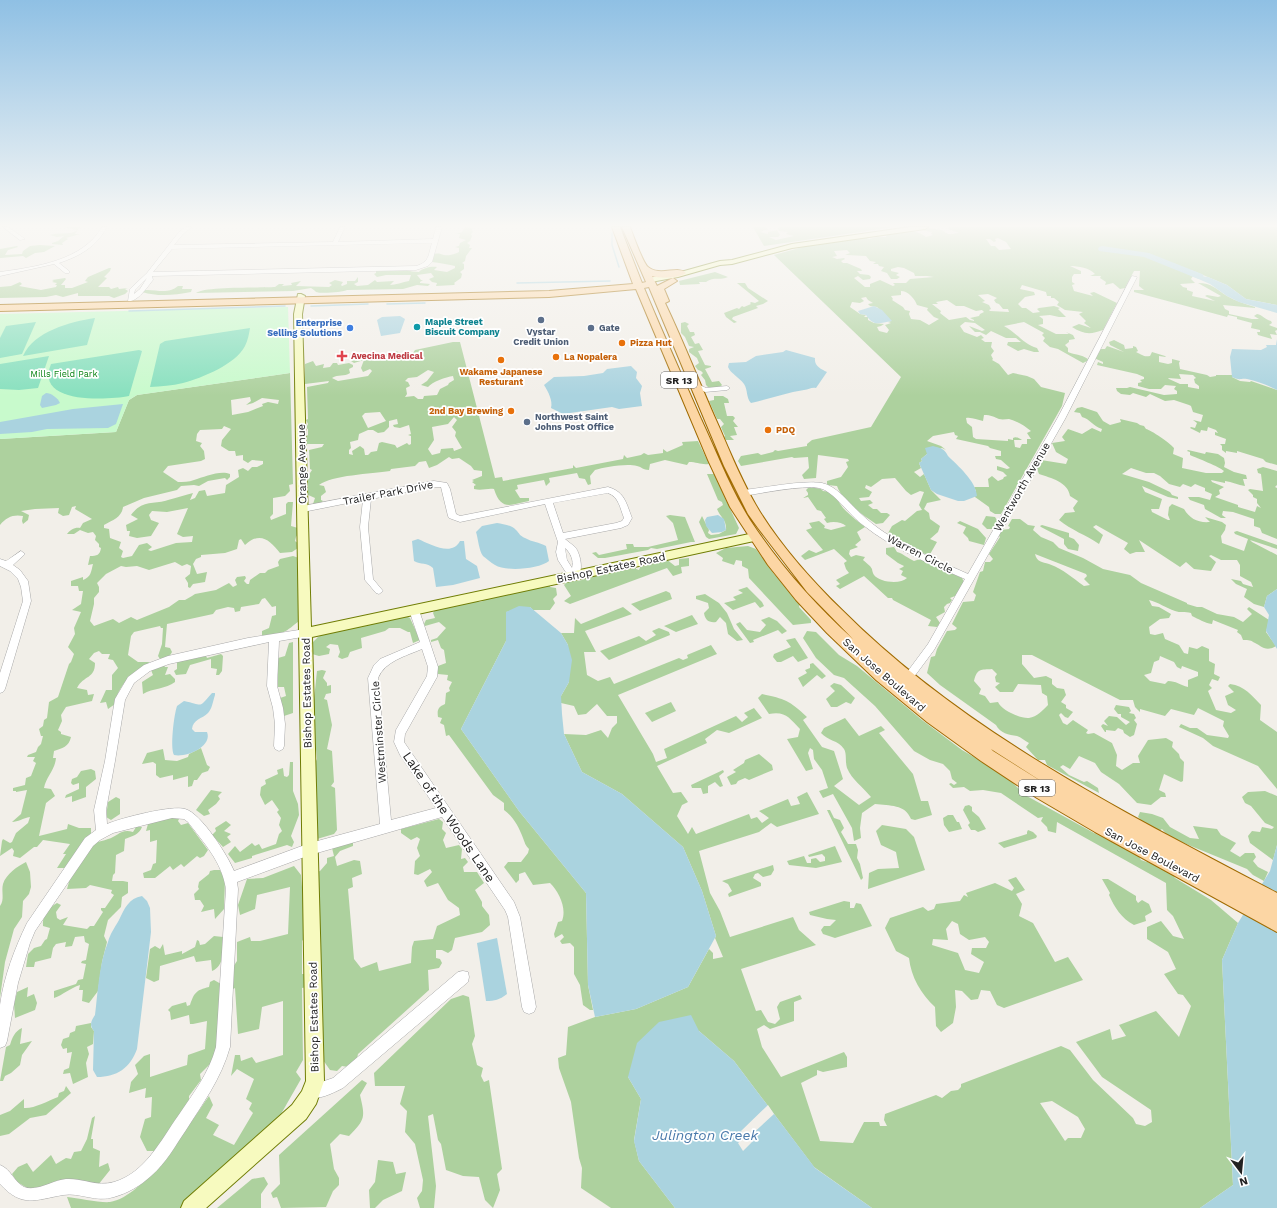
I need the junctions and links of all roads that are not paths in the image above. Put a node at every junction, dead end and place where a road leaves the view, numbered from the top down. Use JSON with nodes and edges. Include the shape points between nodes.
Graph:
{"nodes":[{"id":1,"x":147,"y":283,"type":"edge"},
{"id":2,"x":642,"y":283,"type":"edge"},
{"id":3,"x":653,"y":283,"type":"edge"},
{"id":4,"x":668,"y":283,"type":"edge"},
{"id":5,"x":1130,"y":283,"type":"edge"},
{"id":6,"x":612,"y":284,"type":"joint"},
{"id":7,"x":638,"y":284,"type":"junction"},
{"id":8,"x":582,"y":292,"type":"junction"},
{"id":9,"x":505,"y":293,"type":"junction"},
{"id":10,"x":643,"y":297,"type":"junction"},
{"id":11,"x":300,"y":298,"type":"junction"},
{"id":12,"x":0,"y":303,"type":"edge"},
{"id":13,"x":127,"y":303,"type":"junction"},
{"id":14,"x":0,"y":308,"type":"edge"},
{"id":15,"x":676,"y":337,"type":"junction"},
{"id":16,"x":674,"y":370,"type":"junction"},
{"id":17,"x":696,"y":388,"type":"junction"},
{"id":18,"x":729,"y":390,"type":"dead end"},
{"id":19,"x":686,"y":395,"type":"junction"},
{"id":20,"x":711,"y":423,"type":"junction"},
{"id":21,"x":720,"y":473,"type":"junction"},
{"id":22,"x":743,"y":493,"type":"junction"},
{"id":23,"x":367,"y":497,"type":"junction"},
{"id":24,"x":548,"y":502,"type":"junction"},
{"id":25,"x":303,"y":509,"type":"junction"},
{"id":26,"x":754,"y":537,"type":"junction"},
{"id":27,"x":561,"y":539,"type":"junction"},
{"id":28,"x":21,"y":554,"type":"dead end"},
{"id":29,"x":3,"y":563,"type":"edge"},
{"id":30,"x":574,"y":576,"type":"junction"},
{"id":31,"x":970,"y":578,"type":"junction"},
{"id":32,"x":812,"y":587,"type":"junction"},
{"id":33,"x":379,"y":591,"type":"dead end"},
{"id":34,"x":414,"y":610,"type":"junction"},
{"id":35,"x":305,"y":632,"type":"junction"},
{"id":36,"x":274,"y":639,"type":"junction"},
{"id":37,"x":425,"y":644,"type":"junction"},
{"id":38,"x":903,"y":684,"type":"junction"},
{"id":39,"x":0,"y":689,"type":"edge"},
{"id":40,"x":279,"y":746,"type":"dead end"},
{"id":41,"x":444,"y":811,"type":"junction"},
{"id":42,"x":386,"y":828,"type":"junction"},
{"id":43,"x":102,"y":832,"type":"junction"},
{"id":44,"x":310,"y":849,"type":"junction"},
{"id":45,"x":231,"y":878,"type":"junction"},
{"id":46,"x":1213,"y":878,"type":"junction"},
{"id":47,"x":1277,"y":903,"type":"edge"},
{"id":48,"x":1277,"y":922,"type":"edge"},
{"id":49,"x":463,"y":977,"type":"dead end"},
{"id":50,"x":529,"y":1007,"type":"dead end"},
{"id":51,"x":0,"y":1041,"type":"edge"},
{"id":52,"x":312,"y":1092,"type":"junction"},
{"id":53,"x":0,"y":1172,"type":"edge"},
{"id":54,"x":191,"y":1208,"type":"edge"}],
"edges":[{"from":1,"to":13,"type":"street"},
{"from":2,"to":7,"type":"main road"},
{"from":3,"to":15,"type":"main road","name":"San Jose Boulevard","number":"SR 13"},
{"from":4,"to":15,"type":"main road","via":[[659,291],[678,332]]},
{"from":5,"to":31,"type":"street","name":"Wentworth Avenue","via":[[1061,419]]},
{"from":6,"to":7,"type":"main road"},
{"from":6,"to":9,"type":"main road"},
{"from":7,"to":8,"type":"main road"},
{"from":7,"to":10,"type":"main road","name":"San Jose Boulevard","number":"SR 13"},
{"from":8,"to":9,"type":"main road"},
{"from":8,"to":10,"type":"main road","via":[[624,293]]},
{"from":9,"to":11,"type":"main road"},
{"from":10,"to":16,"type":"main road","name":"San Jose Boulevard","number":"SR 13"},
{"from":11,"to":13,"type":"main road"},
{"from":11,"to":25,"type":"street","name":"Orange Avenue","via":[[298,348]]},
{"from":12,"to":13,"type":"main road"},
{"from":13,"to":14,"type":"main road"},
{"from":15,"to":17,"type":"main road","name":"San Jose Boulevard","number":"SR 13"},
{"from":16,"to":17,"type":"main road","via":[[690,389]]},
{"from":16,"to":19,"type":"main road","name":"San Jose Boulevard","number":"SR 13"},
{"from":17,"to":18,"type":"street","via":[[713,394]]},
{"from":17,"to":20,"type":"main road","name":"San Jose Boulevard","number":"SR 13"},
{"from":19,"to":20,"type":"main road","via":[[693,399]]},
{"from":19,"to":21,"type":"main road","name":"San Jose Boulevard","number":"SR 13"},
{"from":20,"to":22,"type":"main road","name":"San Jose Boulevard","number":"SR 13"},
{"from":21,"to":22,"type":"main road","via":[[726,477],[734,492]]},
{"from":21,"to":26,"type":"main road","name":"San Jose Boulevard","number":"SR 13"},
{"from":22,"to":31,"type":"street","name":"Warren Circle","via":[[809,485],[822,486],[833,492],[866,523],[887,538]]},
{"from":22,"to":32,"type":"main road","name":"San Jose Boulevard","number":"SR 13","via":[[774,541]]},
{"from":23,"to":24,"type":"street","name":"Trailer Park Drive","via":[[440,484],[446,489],[452,516],[460,519]]},
{"from":23,"to":25,"type":"street","name":"Trailer Park Drive"},
{"from":23,"to":33,"type":"street","via":[[368,511],[364,527],[369,580]]},
{"from":24,"to":27,"type":"street"},
{"from":24,"to":27,"type":"street","via":[[608,490],[615,491],[619,494],[628,518],[625,523],[618,526]]},
{"from":25,"to":35,"type":"street","name":"Orange Avenue"},
{"from":26,"to":30,"type":"street","name":"Bishop Estates Road"},
{"from":26,"to":32,"type":"main road","via":[[766,539],[804,586]]},
{"from":26,"to":38,"type":"main road","name":"San Jose Boulevard","number":"SR 13","via":[[798,593],[843,641]]},
{"from":27,"to":30,"type":"street","via":[[560,551],[565,566]]},
{"from":27,"to":30,"type":"street","via":[[572,549],[576,558]]},
{"from":28,"to":29,"type":"street"},
{"from":29,"to":39,"type":"street","via":[[21,576],[26,584],[27,601]]},
{"from":30,"to":34,"type":"street","name":"Bishop Estates Road"},
{"from":31,"to":38,"type":"street","name":"Wentworth Avenue","via":[[931,646]]},
{"from":32,"to":38,"type":"main road","name":"San Jose Boulevard","number":"SR 13"},
{"from":34,"to":35,"type":"street","name":"Bishop Estates Road"},
{"from":34,"to":37,"type":"street","name":"Lake of the Woods Lane"},
{"from":35,"to":36,"type":"street"},
{"from":35,"to":44,"type":"street","name":"Bishop Estates Road"},
{"from":36,"to":40,"type":"street","via":[[272,686],[280,724]]},
{"from":36,"to":43,"type":"street","via":[[248,642],[168,660],[147,668],[131,680],[120,699],[100,810]]},
{"from":37,"to":41,"type":"street","name":"Lake of the Woods Lane","via":[[433,668],[432,677],[400,733],[399,742]]},
{"from":37,"to":42,"type":"street","name":"Westminster Circle","via":[[383,662],[373,678]]},
{"from":38,"to":46,"type":"main road","name":"San Jose Boulevard","number":"SR 13","via":[[944,726],[1024,781],[1102,827]]},
{"from":41,"to":42,"type":"street"},
{"from":41,"to":50,"type":"street","name":"Lake of the Woods Lane","via":[[510,906]]},
{"from":42,"to":44,"type":"street"},
{"from":43,"to":45,"type":"street","via":[[172,813],[185,814],[192,818],[222,859]]},
{"from":43,"to":51,"type":"street","via":[[89,842],[35,920],[23,942]]},
{"from":44,"to":45,"type":"street"},
{"from":44,"to":52,"type":"street","name":"Bishop Estates Road","via":[[315,1070]]},
{"from":45,"to":53,"type":"street","via":[[221,1059],[211,1079],[162,1154],[131,1182],[106,1192],[90,1192],[72,1187],[24,1195],[16,1191]]},
{"from":46,"to":47,"type":"main road","name":"San Jose Boulevard","number":"SR 13"},
{"from":46,"to":48,"type":"main road","name":"San Jose Boulevard","number":"SR 13"},
{"from":49,"to":52,"type":"street","via":[[338,1083]]},
{"from":52,"to":54,"type":"street","name":"Bishop Estates Road","via":[[299,1112]]}]}
